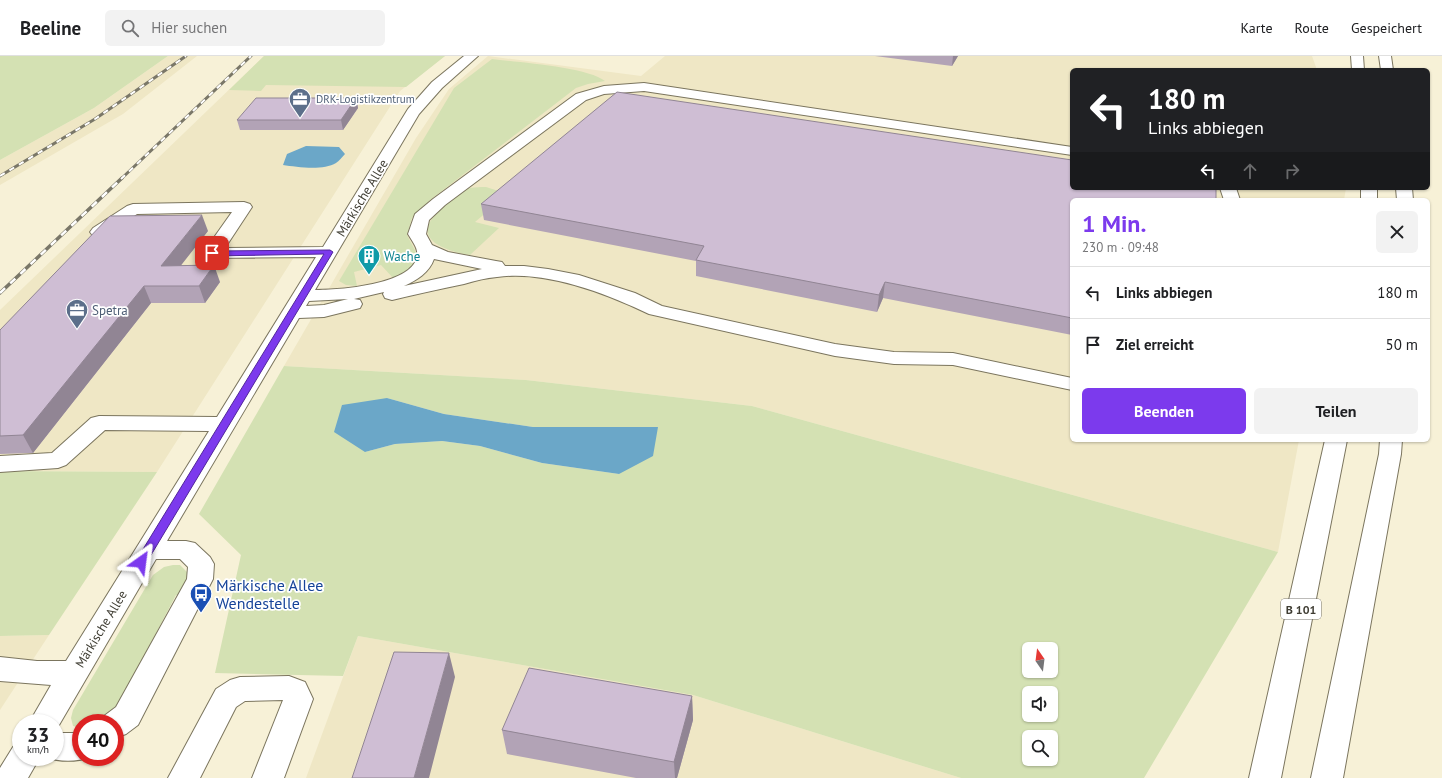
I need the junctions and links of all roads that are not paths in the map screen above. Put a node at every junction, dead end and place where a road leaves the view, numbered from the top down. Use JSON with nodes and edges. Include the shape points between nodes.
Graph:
{"nodes":[{"id":1,"x":472,"y":56,"type":"edge"},
{"id":2,"x":1357,"y":56,"type":"edge"},
{"id":3,"x":1358,"y":68,"type":"edge"},
{"id":4,"x":1070,"y":151,"type":"edge"},
{"id":5,"x":87,"y":244,"type":"edge"},
{"id":6,"x":424,"y":248,"type":"junction"},
{"id":7,"x":330,"y":252,"type":"junction"},
{"id":8,"x":524,"y":271,"type":"junction"},
{"id":9,"x":299,"y":303,"type":"junction"},
{"id":10,"x":1070,"y":384,"type":"edge"},
{"id":11,"x":225,"y":424,"type":"junction"},
{"id":12,"x":1336,"y":442,"type":"edge"},
{"id":13,"x":1391,"y":442,"type":"edge"},
{"id":14,"x":0,"y":464,"type":"edge"},
{"id":15,"x":149,"y":550,"type":"junction"},
{"id":16,"x":0,"y":669,"type":"edge"},
{"id":17,"x":74,"y":673,"type":"junction"},
{"id":18,"x":49,"y":714,"type":"edge"},
{"id":19,"x":124,"y":718,"type":"edge"},
{"id":20,"x":18,"y":766,"type":"edge"},
{"id":21,"x":11,"y":778,"type":"edge"},
{"id":22,"x":184,"y":778,"type":"edge"},
{"id":23,"x":268,"y":778,"type":"edge"},
{"id":24,"x":1266,"y":778,"type":"edge"},
{"id":25,"x":1327,"y":778,"type":"edge"}],
"edges":[{"from":1,"to":7,"type":"main road","name":"Märkische Allee","via":[[437,85],[413,112]]},
{"from":2,"to":3,"type":"main road"},
{"from":4,"to":6,"type":"main road","via":[[644,87],[595,91],[581,97],[421,218],[417,234]]},
{"from":5,"to":7,"type":"main road","via":[[98,233],[133,209],[244,207],[212,253]]},
{"from":6,"to":8,"type":"main road","via":[[443,257]]},
{"from":6,"to":9,"type":"main road","via":[[425,261],[418,271],[402,280],[375,289]]},
{"from":7,"to":9,"type":"main road","name":"Märkische Allee"},
{"from":8,"to":9,"type":"main road","via":[[497,271],[324,311]]},
{"from":8,"to":10,"type":"main road","via":[[579,281],[628,297],[656,310],[836,350],[894,358],[953,359]]},
{"from":9,"to":11,"type":"main road","name":"Märkische Allee"},
{"from":11,"to":14,"type":"main road","via":[[99,423],[58,460]]},
{"from":11,"to":15,"type":"main road","name":"Märkische Allee"},
{"from":12,"to":24,"type":"main road","number":"B 101"},
{"from":13,"to":25,"type":"main road"},
{"from":15,"to":17,"type":"main road","name":"Märkische Allee"},
{"from":15,"to":19,"type":"main road","via":[[186,550],[201,564],[200,579]]},
{"from":16,"to":17,"type":"main road","via":[[33,673]]},
{"from":17,"to":18,"type":"main road","name":"Märkische Allee"},
{"from":20,"to":21,"type":"main road"},
{"from":22,"to":23,"type":"main road","via":[[226,698],[240,689],[289,688],[295,691],[298,699]]}]}
